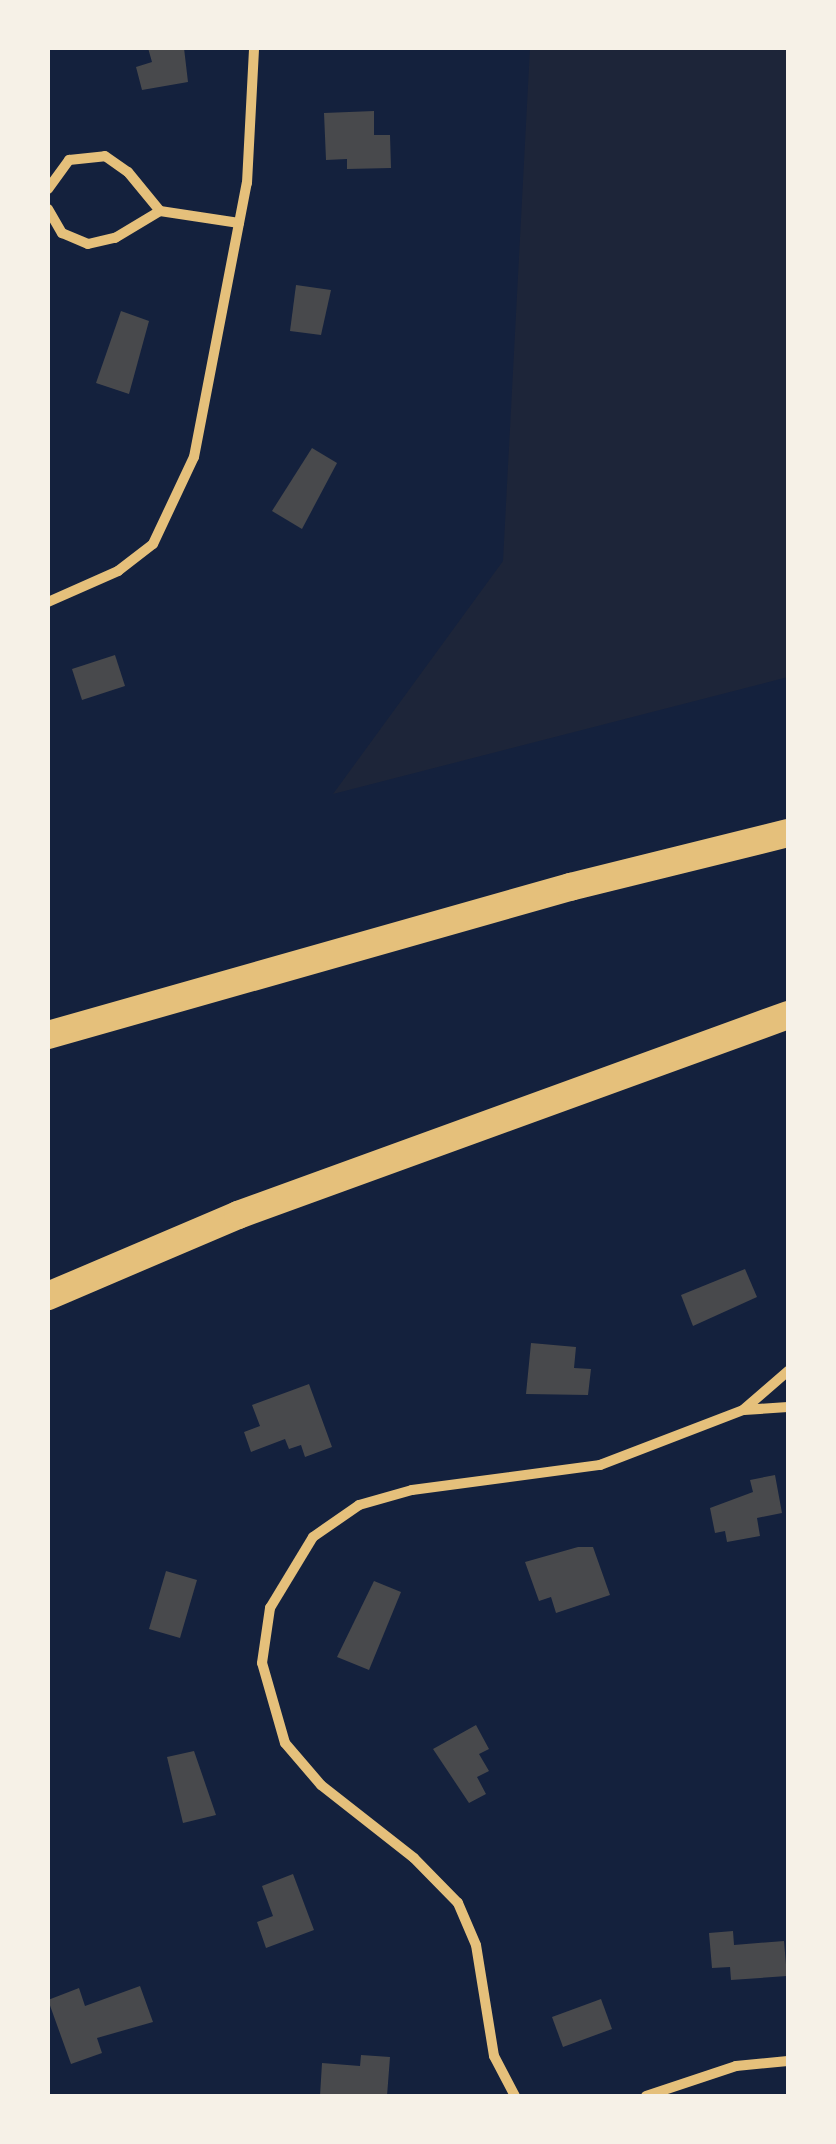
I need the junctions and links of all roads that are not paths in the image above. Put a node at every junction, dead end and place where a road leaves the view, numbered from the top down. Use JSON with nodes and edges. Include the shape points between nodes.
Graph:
{"nodes":[{"id":1,"x":254,"y":48,"type":"edge"},
{"id":2,"x":48,"y":189,"type":"edge"},
{"id":3,"x":48,"y":209,"type":"edge"},
{"id":4,"x":160,"y":211,"type":"junction"},
{"id":5,"x":239,"y":223,"type":"junction"},
{"id":6,"x":48,"y":602,"type":"edge"},
{"id":7,"x":788,"y":833,"type":"edge"},
{"id":8,"x":788,"y":1015,"type":"edge"},
{"id":9,"x":48,"y":1035,"type":"edge"},
{"id":10,"x":48,"y":1296,"type":"edge"},
{"id":11,"x":788,"y":1371,"type":"edge"},
{"id":12,"x":788,"y":1408,"type":"edge"},
{"id":13,"x":743,"y":1410,"type":"junction"},
{"id":14,"x":788,"y":2061,"type":"edge"},
{"id":15,"x":515,"y":2096,"type":"edge"},
{"id":16,"x":646,"y":2096,"type":"edge"}],
"edges":[{"from":1,"to":5,"type":"street"},
{"from":2,"to":4,"type":"street","via":[[68,160],[105,156]]},
{"from":3,"to":4,"type":"street","via":[[62,233],[88,244],[115,238]]},
{"from":4,"to":5,"type":"street"},
{"from":5,"to":6,"type":"street","via":[[194,457],[154,544],[118,571]]},
{"from":7,"to":9,"type":"highway","via":[[570,887]]},
{"from":8,"to":10,"type":"highway","via":[[238,1216]]},
{"from":11,"to":13,"type":"street"},
{"from":12,"to":13,"type":"street"},
{"from":13,"to":15,"type":"street","via":[[600,1465],[412,1490],[359,1505],[295,1558],[270,1608],[262,1663],[285,1742],[321,1786],[414,1858],[458,1903],[476,1945],[494,2056]]},
{"from":14,"to":16,"type":"street","via":[[736,2066]]}]}
